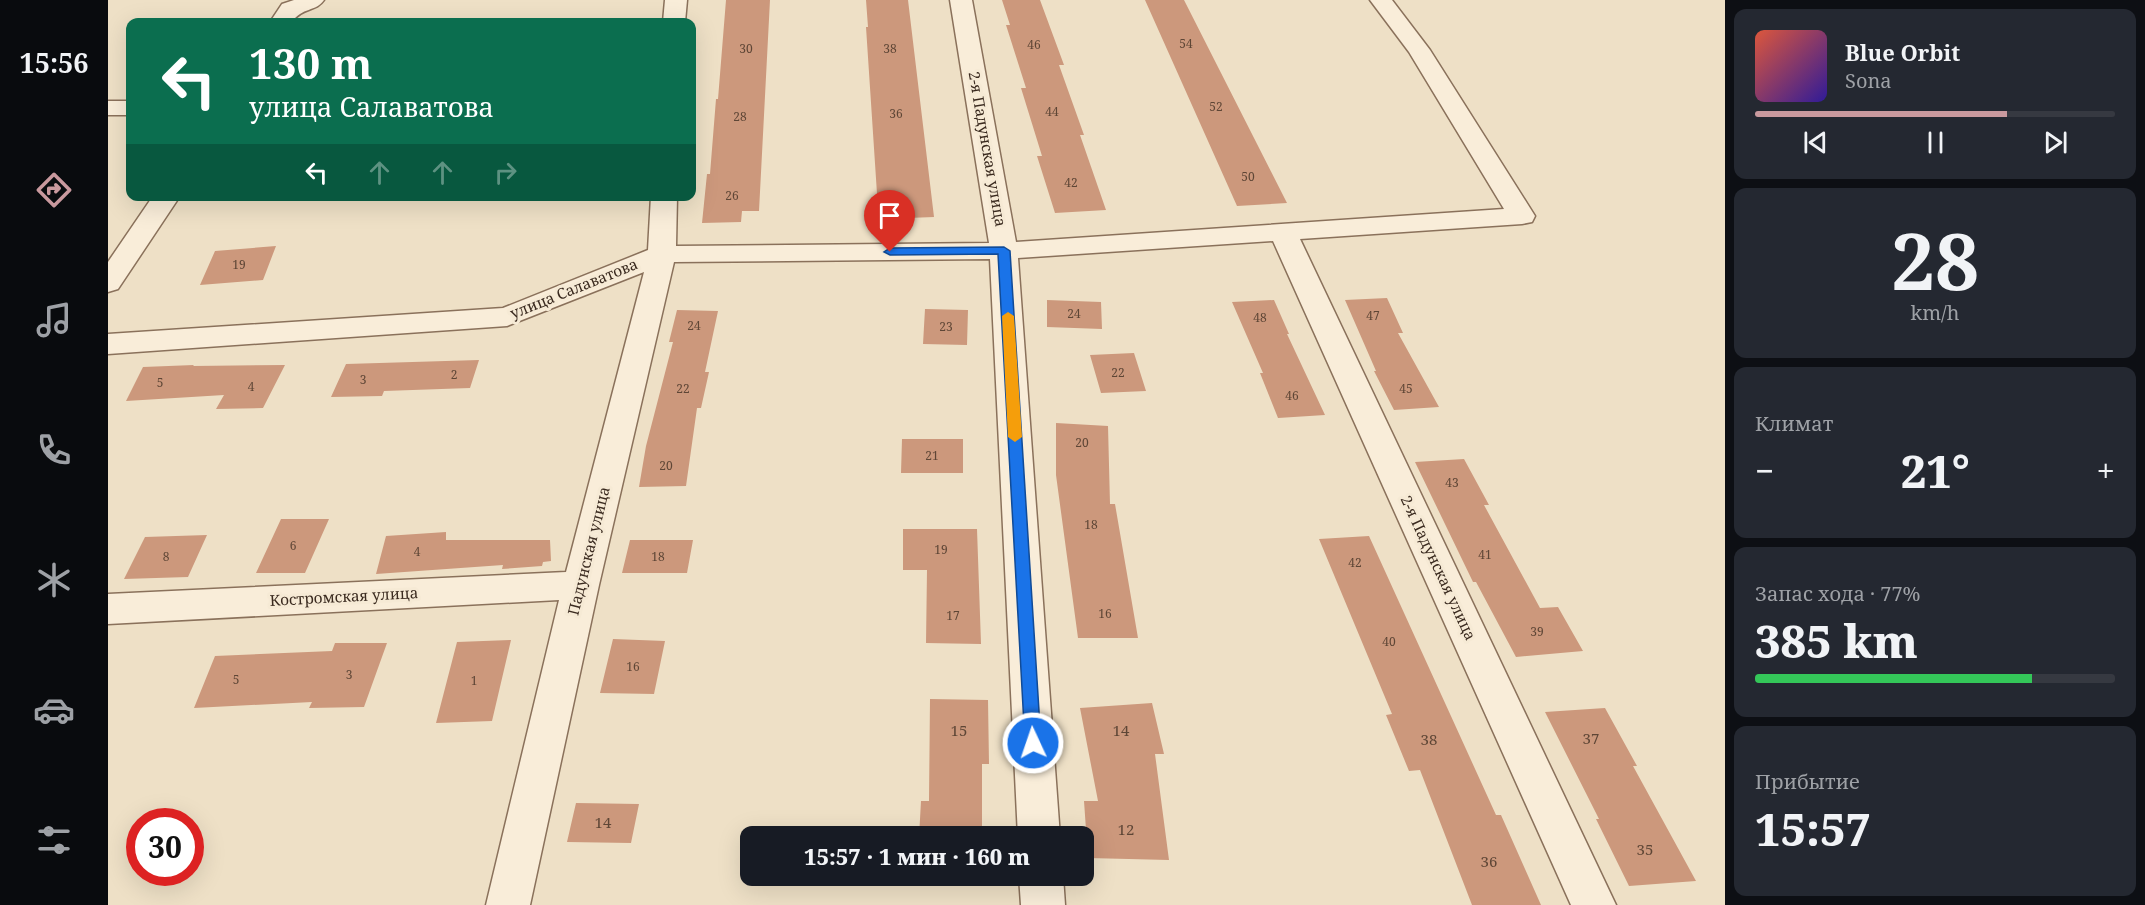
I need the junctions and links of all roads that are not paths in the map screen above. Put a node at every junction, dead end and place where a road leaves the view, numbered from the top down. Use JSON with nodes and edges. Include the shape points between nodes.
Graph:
{"nodes":[{"id":1,"x":313,"y":0,"type":"edge"},
{"id":2,"x":676,"y":0,"type":"edge"},
{"id":3,"x":961,"y":0,"type":"edge"},
{"id":4,"x":1381,"y":0,"type":"edge"},
{"id":5,"x":284,"y":18,"type":"edge"},
{"id":6,"x":674,"y":18,"type":"edge"},
{"id":7,"x":108,"y":108,"type":"edge"},
{"id":8,"x":126,"y":108,"type":"edge"},
{"id":9,"x":164,"y":201,"type":"edge"},
{"id":10,"x":664,"y":201,"type":"edge"},
{"id":11,"x":1282,"y":231,"type":"junction"},
{"id":12,"x":1004,"y":251,"type":"junction"},
{"id":13,"x":662,"y":254,"type":"junction"},
{"id":14,"x":108,"y":283,"type":"edge"},
{"id":15,"x":108,"y":344,"type":"edge"},
{"id":16,"x":581,"y":585,"type":"junction"},
{"id":17,"x":108,"y":609,"type":"edge"},
{"id":18,"x":1038,"y":826,"type":"edge"},
{"id":19,"x":1042,"y":886,"type":"edge"},
{"id":20,"x":508,"y":905,"type":"edge"},
{"id":21,"x":1043,"y":905,"type":"edge"},
{"id":22,"x":1594,"y":905,"type":"edge"}],
"edges":[{"from":1,"to":5,"type":"street","via":[[290,9]]},
{"from":2,"to":6,"type":"street"},
{"from":3,"to":12,"type":"street","name":"2-я Падунская улица"},
{"from":4,"to":11,"type":"street","name":"улица Салаватова","via":[[1419,50],[1522,216]]},
{"from":7,"to":8,"type":"street"},
{"from":9,"to":14,"type":"street"},
{"from":10,"to":13,"type":"street","name":"Падунская улица"},
{"from":11,"to":12,"type":"street","name":"улица Салаватова"},
{"from":11,"to":22,"type":"street","name":"2-я Падунская улица"},
{"from":12,"to":13,"type":"street","name":"улица Салаватова"},
{"from":12,"to":18,"type":"street","name":"2-я Падунская улица"},
{"from":13,"to":15,"type":"street","name":"улица Салаватова","via":[[507,317]]},
{"from":13,"to":16,"type":"street","name":"Падунская улица"},
{"from":16,"to":17,"type":"street","name":"Костромская улица"},
{"from":16,"to":20,"type":"street","name":"Падунская улица"},
{"from":19,"to":21,"type":"street"}]}
